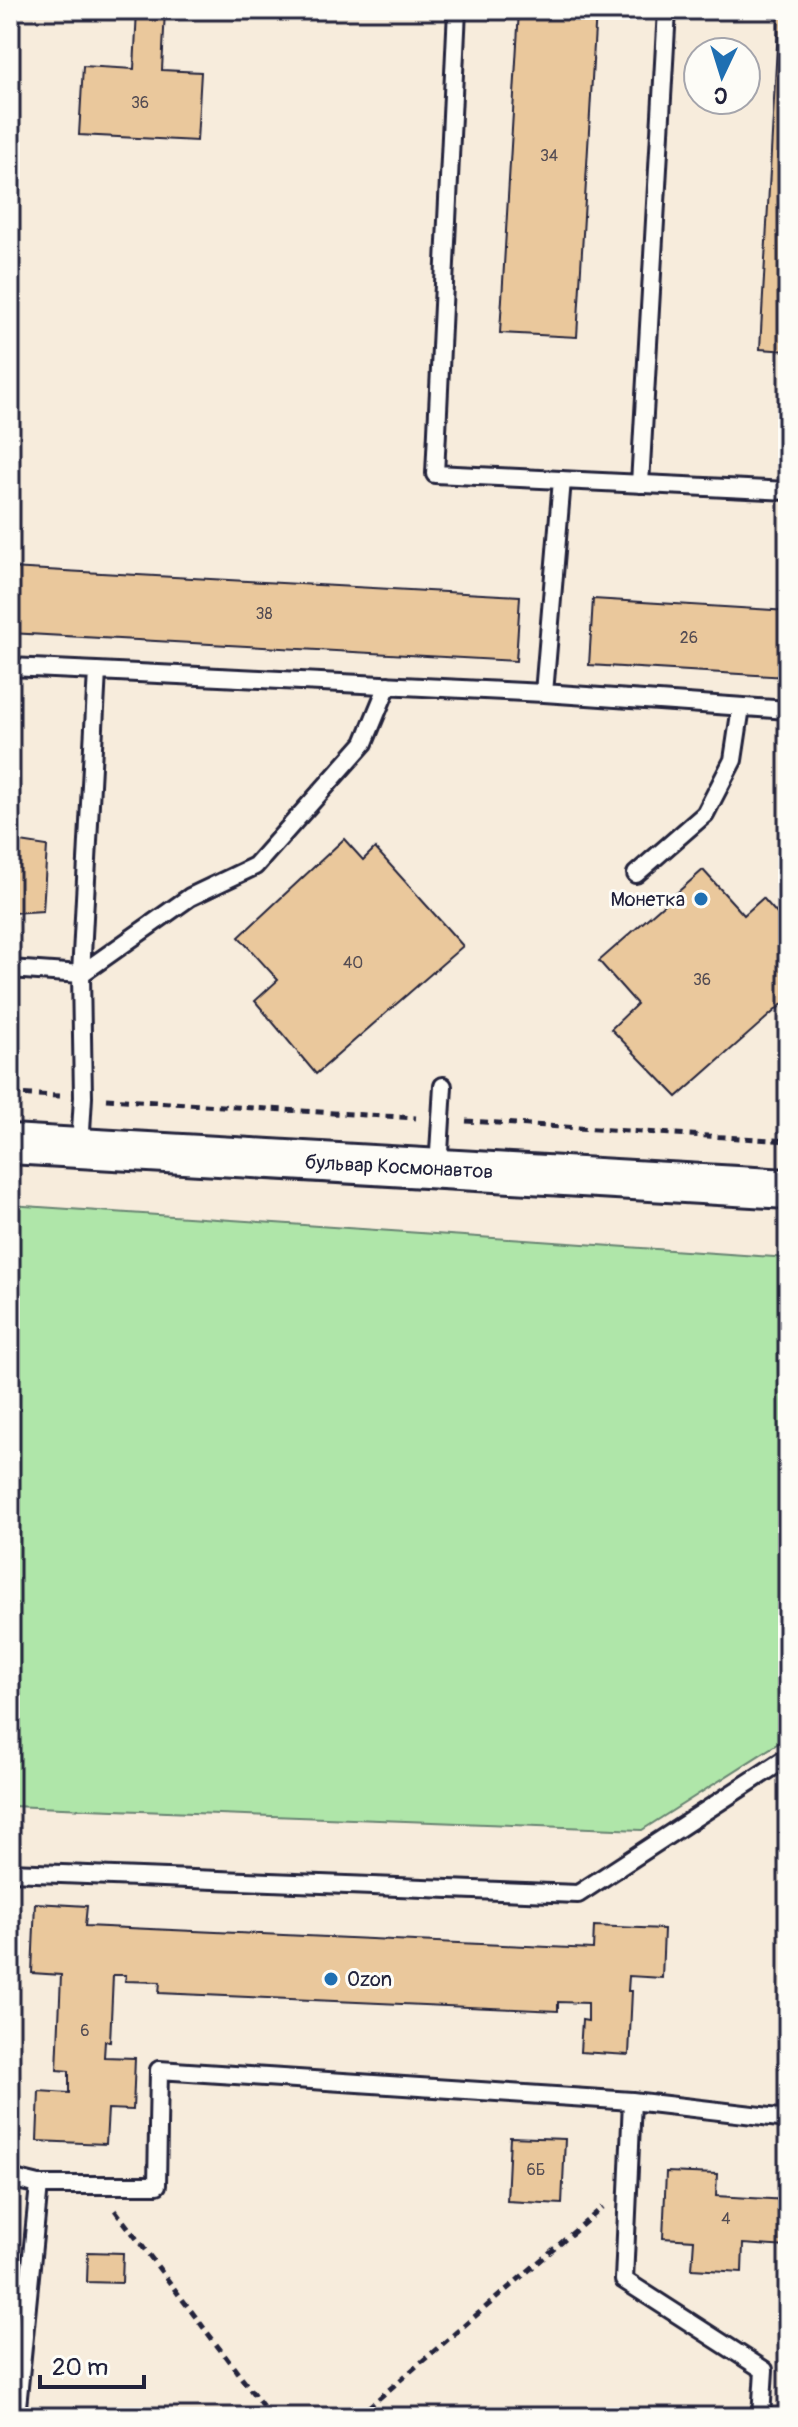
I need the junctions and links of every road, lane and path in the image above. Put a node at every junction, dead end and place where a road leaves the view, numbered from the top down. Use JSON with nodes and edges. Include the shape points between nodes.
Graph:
{"nodes":[{"id":1,"x":457,"y":10,"type":"edge"},
{"id":2,"x":667,"y":10,"type":"edge"},
{"id":3,"x":562,"y":480,"type":"junction"},
{"id":4,"x":640,"y":484,"type":"junction"},
{"id":5,"x":788,"y":491,"type":"edge"},
{"id":6,"x":10,"y":667,"type":"edge"},
{"id":7,"x":97,"y":671,"type":"junction"},
{"id":8,"x":388,"y":685,"type":"junction"},
{"id":9,"x":544,"y":693,"type":"junction"},
{"id":10,"x":741,"y":707,"type":"junction"},
{"id":11,"x":788,"y":710,"type":"edge"},
{"id":12,"x":636,"y":874,"type":"dead end"},
{"id":13,"x":10,"y":969,"type":"edge"},
{"id":14,"x":81,"y":974,"type":"junction"},
{"id":15,"x":443,"y":1086,"type":"dead end"},
{"id":16,"x":10,"y":1094,"type":"edge"},
{"id":17,"x":83,"y":1097,"type":"junction"},
{"id":18,"x":441,"y":1119,"type":"junction"},
{"id":19,"x":788,"y":1141,"type":"edge"},
{"id":20,"x":10,"y":1144,"type":"edge"},
{"id":21,"x":80,"y":1148,"type":"junction"},
{"id":22,"x":438,"y":1169,"type":"junction"},
{"id":23,"x":788,"y":1189,"type":"edge"},
{"id":24,"x":788,"y":1757,"type":"edge"},
{"id":25,"x":10,"y":1872,"type":"edge"},
{"id":26,"x":632,"y":2101,"type":"junction"},
{"id":27,"x":788,"y":2119,"type":"edge"},
{"id":28,"x":10,"y":2178,"type":"edge"},
{"id":29,"x":39,"y":2185,"type":"junction"},
{"id":30,"x":96,"y":2185,"type":"junction"},
{"id":31,"x":628,"y":2185,"type":"junction"},
{"id":32,"x":16,"y":2417,"type":"edge"},
{"id":33,"x":271,"y":2417,"type":"edge"},
{"id":34,"x":357,"y":2417,"type":"edge"},
{"id":35,"x":761,"y":2417,"type":"edge"}],
"edges":[{"from":1,"to":3,"type":"lane","via":[[435,474]]},
{"from":2,"to":4,"type":"lane"},
{"from":3,"to":4,"type":"lane"},
{"from":3,"to":9,"type":"lane"},
{"from":4,"to":5,"type":"lane"},
{"from":6,"to":7,"type":"lane"},
{"from":7,"to":8,"type":"lane"},
{"from":7,"to":14,"type":"lane"},
{"from":8,"to":9,"type":"lane"},
{"from":8,"to":14,"type":"lane","via":[[364,743],[255,866],[190,897]]},
{"from":9,"to":10,"type":"lane"},
{"from":10,"to":11,"type":"lane"},
{"from":10,"to":12,"type":"lane","via":[[733,760],[705,814]]},
{"from":13,"to":14,"type":"lane"},
{"from":14,"to":17,"type":"lane"},
{"from":15,"to":18,"type":"lane"},
{"from":16,"to":17,"type":"path"},
{"from":17,"to":18,"type":"path"},
{"from":17,"to":21,"type":"lane"},
{"from":18,"to":19,"type":"path"},
{"from":18,"to":22,"type":"lane"},
{"from":20,"to":21,"type":"street","name":"бульвар Космонавтов"},
{"from":21,"to":22,"type":"street","name":"бульвар Космонавтов"},
{"from":22,"to":23,"type":"street","name":"бульвар Космонавтов"},
{"from":24,"to":25,"type":"lane","via":[[578,1894]]},
{"from":26,"to":27,"type":"lane"},
{"from":26,"to":30,"type":"lane","via":[[159,2070],[157,2185]]},
{"from":26,"to":31,"type":"lane"},
{"from":28,"to":29,"type":"lane"},
{"from":29,"to":30,"type":"lane"},
{"from":29,"to":32,"type":"lane"},
{"from":30,"to":33,"type":"path"},
{"from":31,"to":34,"type":"path"},
{"from":31,"to":35,"type":"lane","via":[[624,2280],[764,2370]]}]}
